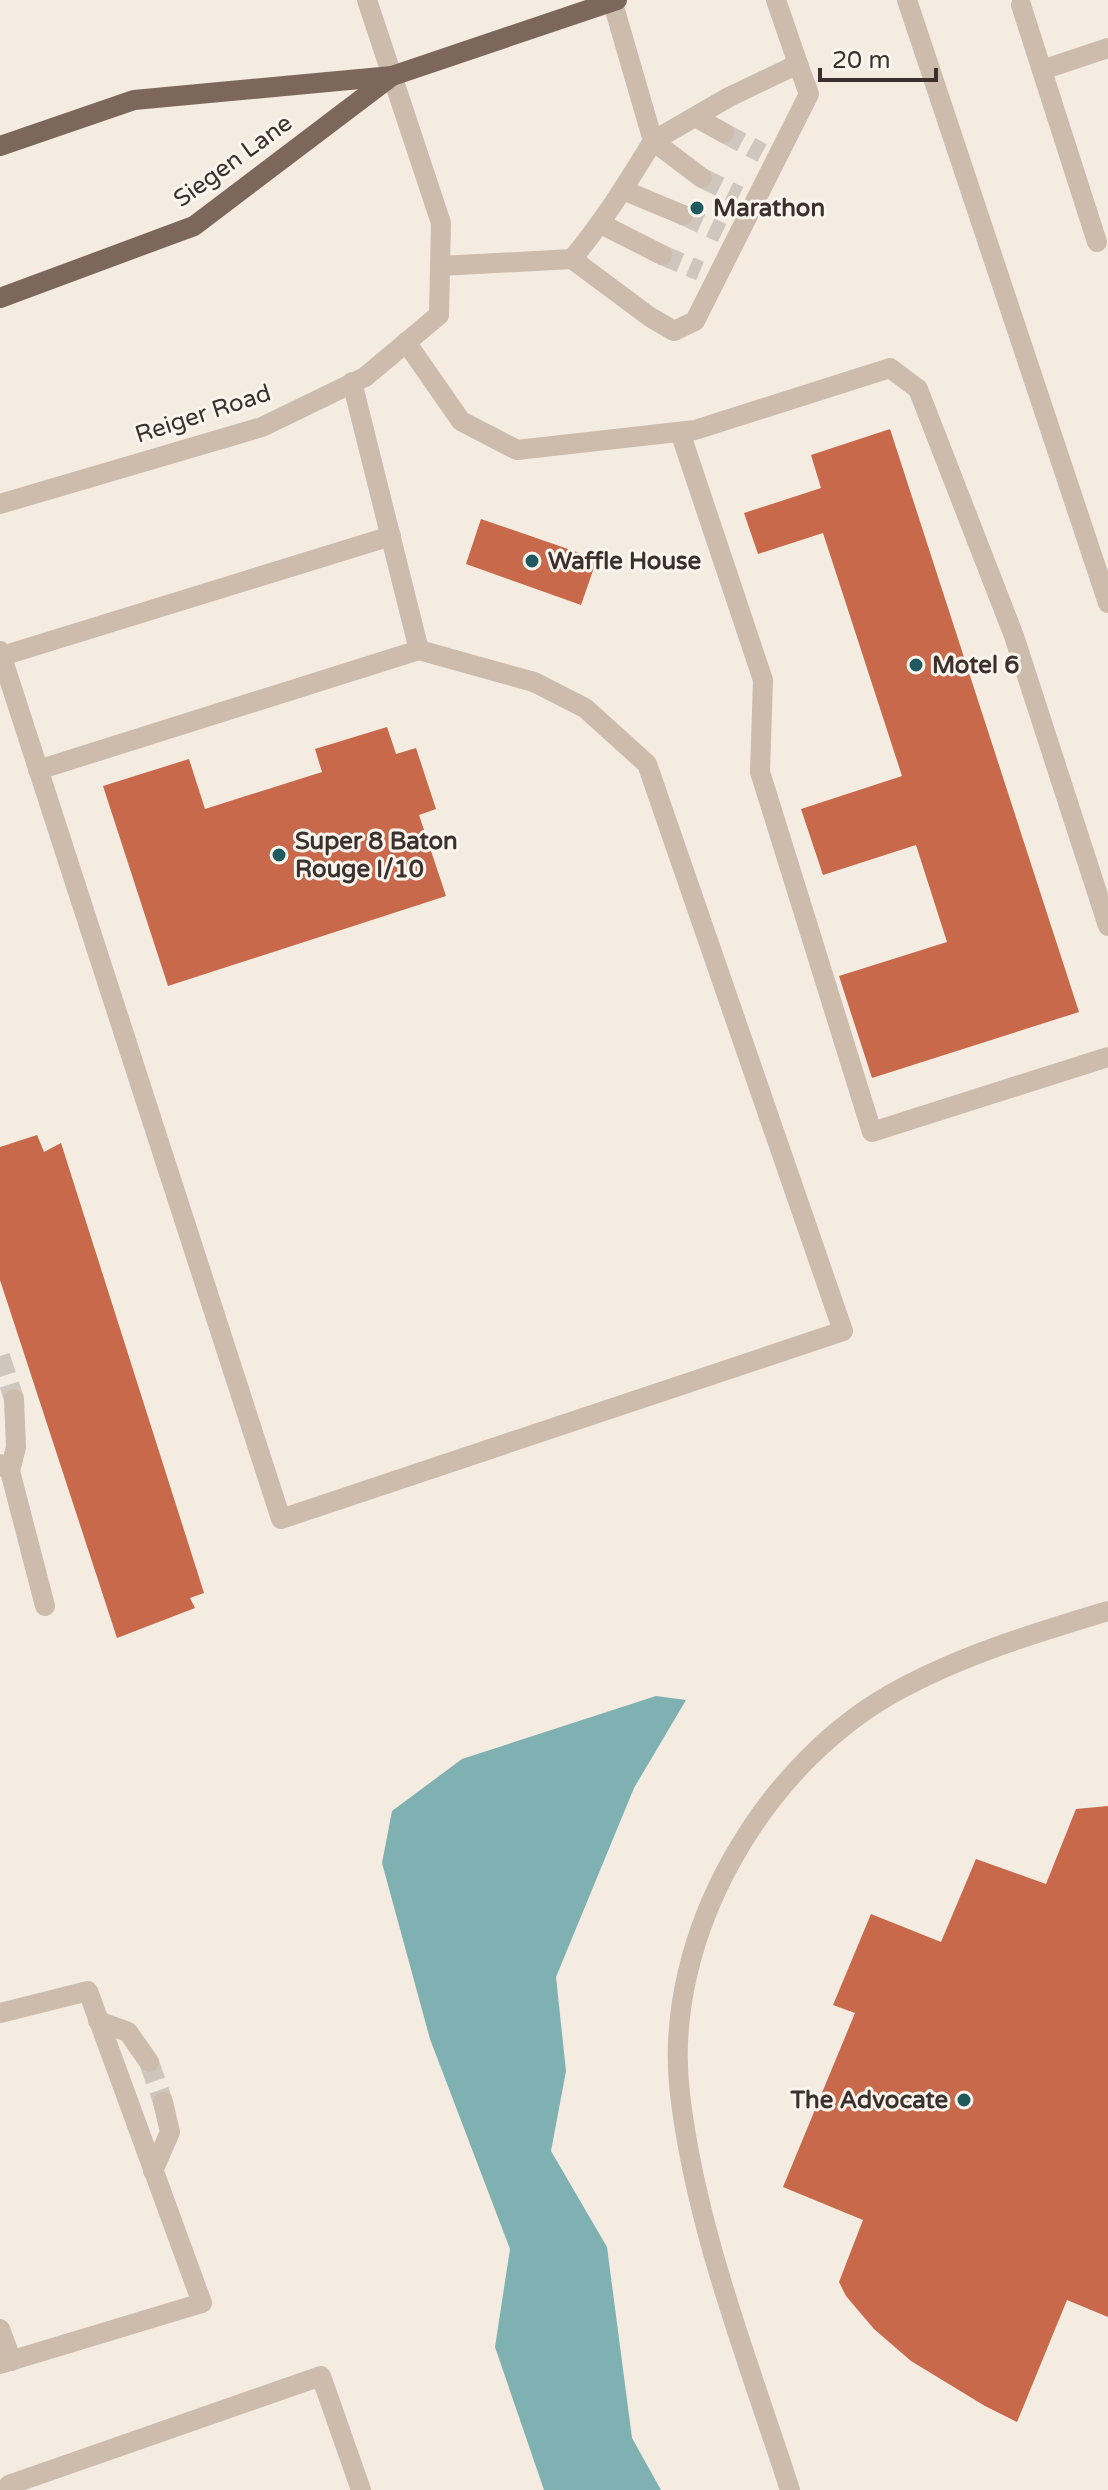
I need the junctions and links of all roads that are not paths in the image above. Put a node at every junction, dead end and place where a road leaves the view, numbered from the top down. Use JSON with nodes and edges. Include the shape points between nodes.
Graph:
{"nodes":[{"id":1,"x":367,"y":0,"type":"edge"},
{"id":2,"x":776,"y":0,"type":"edge"},
{"id":3,"x":907,"y":0,"type":"edge"},
{"id":4,"x":614,"y":1,"type":"edge"},
{"id":5,"x":1020,"y":2,"type":"edge"},
{"id":6,"x":1108,"y":48,"type":"edge"},
{"id":7,"x":798,"y":64,"type":"junction"},
{"id":8,"x":1042,"y":70,"type":"junction"},
{"id":9,"x":392,"y":76,"type":"junction"},
{"id":10,"x":697,"y":118,"type":"junction"},
{"id":11,"x":724,"y":133,"type":"tunnel mouth"},
{"id":12,"x":653,"y":141,"type":"junction"},
{"id":13,"x":0,"y":146,"type":"edge"},
{"id":14,"x":702,"y":178,"type":"tunnel mouth"},
{"id":15,"x":623,"y":190,"type":"junction"},
{"id":16,"x":683,"y":215,"type":"tunnel mouth"},
{"id":17,"x":601,"y":224,"type":"junction"},
{"id":18,"x":1097,"y":242,"type":"dead end"},
{"id":19,"x":662,"y":255,"type":"tunnel mouth"},
{"id":20,"x":572,"y":259,"type":"junction"},
{"id":21,"x":440,"y":266,"type":"junction"},
{"id":22,"x":0,"y":298,"type":"edge"},
{"id":23,"x":406,"y":342,"type":"junction"},
{"id":24,"x":352,"y":382,"type":"junction"},
{"id":25,"x":680,"y":432,"type":"junction"},
{"id":26,"x":0,"y":504,"type":"edge"},
{"id":27,"x":391,"y":536,"type":"junction"},
{"id":28,"x":1108,"y":603,"type":"edge"},
{"id":29,"x":419,"y":650,"type":"junction"},
{"id":30,"x":1,"y":653,"type":"edge"},
{"id":31,"x":38,"y":770,"type":"junction"},
{"id":32,"x":1108,"y":926,"type":"edge"},
{"id":33,"x":1108,"y":1057,"type":"edge"},
{"id":34,"x":14,"y":1399,"type":"tunnel mouth"},
{"id":35,"x":5,"y":1467,"type":"edge"},
{"id":36,"x":45,"y":1606,"type":"dead end"},
{"id":37,"x":1108,"y":1611,"type":"edge"},
{"id":38,"x":0,"y":2013,"type":"edge"},
{"id":39,"x":98,"y":2021,"type":"junction"},
{"id":40,"x":149,"y":2062,"type":"tunnel mouth"},
{"id":41,"x":163,"y":2102,"type":"tunnel mouth"},
{"id":42,"x":153,"y":2171,"type":"junction"},
{"id":43,"x":0,"y":2329,"type":"edge"},
{"id":44,"x":6,"y":2362,"type":"edge"},
{"id":45,"x":5,"y":2490,"type":"edge"},
{"id":46,"x":361,"y":2490,"type":"edge"},
{"id":47,"x":790,"y":2490,"type":"edge"}],
"edges":[{"from":1,"to":9,"type":"street","name":"Reiger Road"},
{"from":2,"to":7,"type":"street"},
{"from":3,"to":28,"type":"street"},
{"from":4,"to":9,"type":"main road","name":"Siegen Lane"},
{"from":4,"to":12,"type":"street"},
{"from":5,"to":8,"type":"street"},
{"from":6,"to":8,"type":"street"},
{"from":7,"to":10,"type":"street"},
{"from":7,"to":20,"type":"street","via":[[809,94],[769,156],[708,275],[695,321],[674,331]]},
{"from":8,"to":18,"type":"street"},
{"from":9,"to":13,"type":"main road","name":"Siegen Lane","via":[[134,100]]},
{"from":9,"to":21,"type":"street","name":"Reiger Road","via":[[441,223]]},
{"from":9,"to":22,"type":"main road","name":"Siegen Lane","via":[[194,226]]},
{"from":10,"to":11,"type":"street"},
{"from":10,"to":12,"type":"street"},
{"from":12,"to":14,"type":"street"},
{"from":12,"to":15,"type":"street"},
{"from":15,"to":16,"type":"street"},
{"from":15,"to":17,"type":"street"},
{"from":17,"to":19,"type":"street"},
{"from":17,"to":20,"type":"street"},
{"from":20,"to":21,"type":"street"},
{"from":21,"to":23,"type":"street","name":"Reiger Road","via":[[439,315]]},
{"from":23,"to":24,"type":"street","name":"Reiger Road"},
{"from":23,"to":25,"type":"street","via":[[461,421],[517,450]]},
{"from":24,"to":26,"type":"street","name":"Reiger Road","via":[[262,427]]},
{"from":24,"to":27,"type":"street"},
{"from":25,"to":32,"type":"street","via":[[890,368],[918,389],[1014,636]]},
{"from":25,"to":33,"type":"street","via":[[763,680],[760,772],[872,1132]]},
{"from":27,"to":29,"type":"street"},
{"from":27,"to":30,"type":"street"},
{"from":29,"to":31,"type":"street"},
{"from":29,"to":31,"type":"street","via":[[534,682],[585,708],[647,764],[843,1331],[281,1519]]},
{"from":30,"to":31,"type":"street"},
{"from":34,"to":35,"type":"street","via":[[16,1447]]},
{"from":35,"to":36,"type":"street"},
{"from":37,"to":47,"type":"street","via":[[958,1661],[901,1688],[856,1719],[817,1749],[782,1787],[736,1853],[706,1911],[687,1971],[679,2092],[704,2224]]},
{"from":38,"to":39,"type":"street","via":[[88,1991]]},
{"from":39,"to":40,"type":"street","via":[[128,2032]]},
{"from":39,"to":42,"type":"street"},
{"from":41,"to":42,"type":"street","via":[[170,2132]]},
{"from":42,"to":44,"type":"street","via":[[202,2303]]},
{"from":43,"to":44,"type":"street"},
{"from":45,"to":46,"type":"street","via":[[321,2376]]}]}
